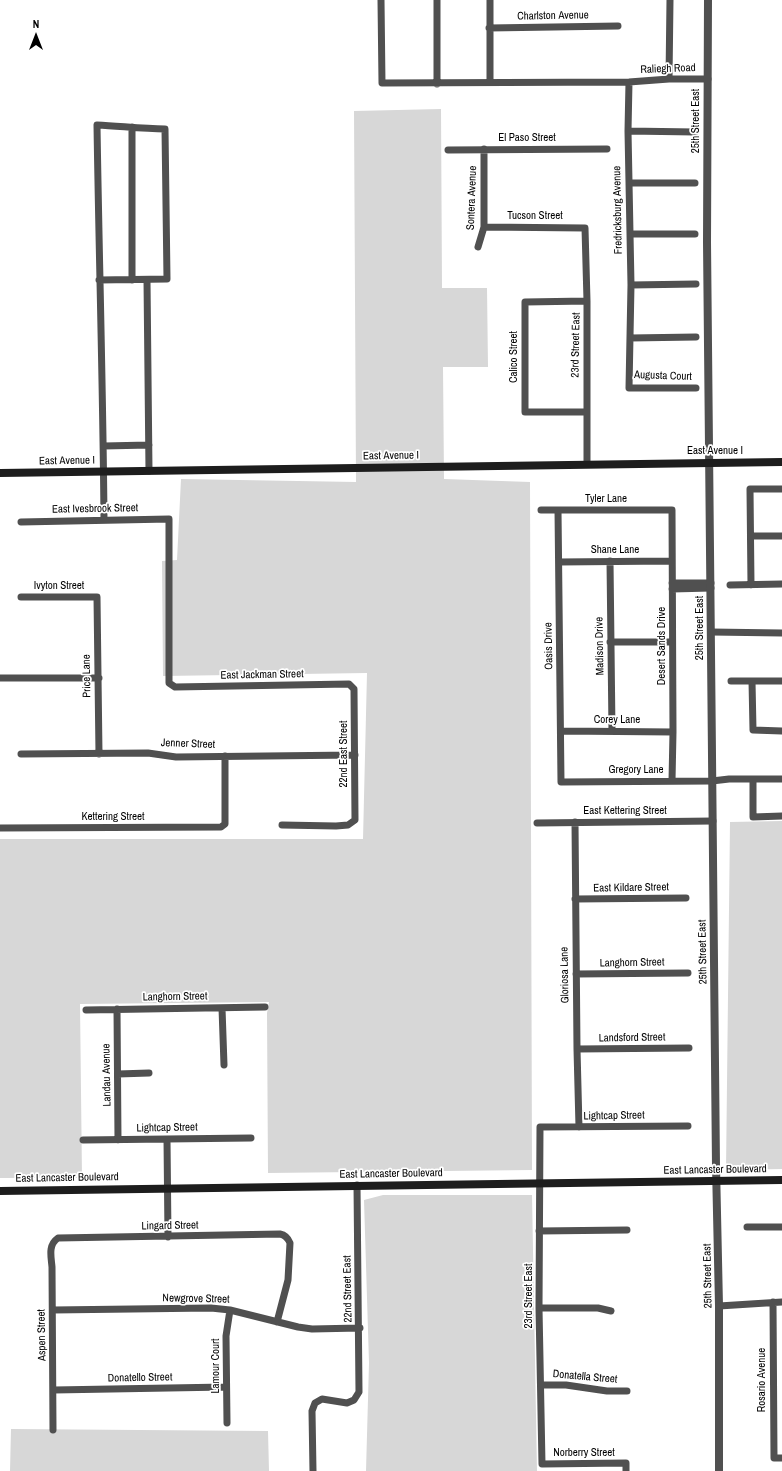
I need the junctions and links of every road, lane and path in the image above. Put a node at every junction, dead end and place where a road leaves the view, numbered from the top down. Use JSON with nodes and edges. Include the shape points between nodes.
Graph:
{"nodes":[{"id":1,"x":381,"y":0,"type":"edge"},
{"id":2,"x":437,"y":0,"type":"edge"},
{"id":3,"x":490,"y":0,"type":"edge"},
{"id":4,"x":670,"y":0,"type":"edge"},
{"id":5,"x":708,"y":0,"type":"edge"},
{"id":6,"x":618,"y":26,"type":"dead end"},
{"id":7,"x":489,"y":28,"type":"junction"},
{"id":8,"x":669,"y":79,"type":"junction"},
{"id":9,"x":708,"y":79,"type":"junction"},
{"id":10,"x":490,"y":82,"type":"junction"},
{"id":11,"x":628,"y":82,"type":"junction"},
{"id":12,"x":437,"y":84,"type":"junction"},
{"id":13,"x":132,"y":127,"type":"junction"},
{"id":14,"x":628,"y":131,"type":"junction"},
{"id":15,"x":695,"y":132,"type":"dead end"},
{"id":16,"x":484,"y":149,"type":"junction"},
{"id":17,"x":607,"y":149,"type":"dead end"},
{"id":18,"x":448,"y":150,"type":"dead end"},
{"id":19,"x":629,"y":183,"type":"junction"},
{"id":20,"x":695,"y":183,"type":"dead end"},
{"id":21,"x":484,"y":227,"type":"junction"},
{"id":22,"x":585,"y":228,"type":"joint"},
{"id":23,"x":630,"y":234,"type":"junction"},
{"id":24,"x":695,"y":234,"type":"dead end"},
{"id":25,"x":478,"y":247,"type":"dead end"},
{"id":26,"x":99,"y":280,"type":"junction"},
{"id":27,"x":132,"y":280,"type":"junction"},
{"id":28,"x":147,"y":280,"type":"junction"},
{"id":29,"x":696,"y":284,"type":"dead end"},
{"id":30,"x":631,"y":285,"type":"junction"},
{"id":31,"x":587,"y":301,"type":"junction"},
{"id":32,"x":696,"y":337,"type":"dead end"},
{"id":33,"x":630,"y":338,"type":"junction"},
{"id":34,"x":696,"y":388,"type":"dead end"},
{"id":35,"x":586,"y":412,"type":"junction"},
{"id":36,"x":148,"y":445,"type":"junction"},
{"id":37,"x":104,"y":446,"type":"junction"},
{"id":38,"x":709,"y":462,"type":"junction"},
{"id":39,"x":782,"y":462,"type":"edge"},
{"id":40,"x":587,"y":463,"type":"junction"},
{"id":41,"x":103,"y":471,"type":"junction"},
{"id":42,"x":149,"y":471,"type":"junction"},
{"id":43,"x":0,"y":473,"type":"edge"},
{"id":44,"x":782,"y":488,"type":"edge"},
{"id":45,"x":541,"y":510,"type":"dead end"},
{"id":46,"x":558,"y":510,"type":"junction"},
{"id":47,"x":672,"y":510,"type":"joint"},
{"id":48,"x":104,"y":520,"type":"junction"},
{"id":49,"x":21,"y":522,"type":"dead end"},
{"id":50,"x":750,"y":536,"type":"junction"},
{"id":51,"x":782,"y":536,"type":"edge"},
{"id":52,"x":610,"y":561,"type":"junction"},
{"id":53,"x":559,"y":562,"type":"junction"},
{"id":54,"x":671,"y":562,"type":"junction"},
{"id":55,"x":751,"y":584,"type":"junction"},
{"id":56,"x":782,"y":584,"type":"edge"},
{"id":57,"x":711,"y":585,"type":"junction"},
{"id":58,"x":730,"y":585,"type":"dead end"},
{"id":59,"x":672,"y":586,"type":"junction"},
{"id":60,"x":20,"y":597,"type":"dead end"},
{"id":61,"x":96,"y":598,"type":"joint"},
{"id":62,"x":711,"y":632,"type":"junction"},
{"id":63,"x":782,"y":633,"type":"edge"},
{"id":64,"x":610,"y":642,"type":"junction"},
{"id":65,"x":672,"y":642,"type":"junction"},
{"id":66,"x":0,"y":678,"type":"edge"},
{"id":67,"x":99,"y":678,"type":"junction"},
{"id":68,"x":730,"y":681,"type":"dead end"},
{"id":69,"x":752,"y":681,"type":"junction"},
{"id":70,"x":782,"y":681,"type":"edge"},
{"id":71,"x":169,"y":683,"type":"joint"},
{"id":72,"x":354,"y":689,"type":"joint"},
{"id":73,"x":561,"y":731,"type":"junction"},
{"id":74,"x":612,"y":731,"type":"junction"},
{"id":75,"x":782,"y":731,"type":"edge"},
{"id":76,"x":673,"y":732,"type":"junction"},
{"id":77,"x":21,"y":754,"type":"dead end"},
{"id":78,"x":99,"y":754,"type":"junction"},
{"id":79,"x":355,"y":755,"type":"junction"},
{"id":80,"x":224,"y":756,"type":"junction"},
{"id":81,"x":753,"y":779,"type":"junction"},
{"id":82,"x":782,"y":779,"type":"edge"},
{"id":83,"x":672,"y":781,"type":"junction"},
{"id":84,"x":712,"y":781,"type":"junction"},
{"id":85,"x":560,"y":782,"type":"joint"},
{"id":86,"x":782,"y":816,"type":"edge"},
{"id":87,"x":713,"y":821,"type":"junction"},
{"id":88,"x":574,"y":822,"type":"junction"},
{"id":89,"x":537,"y":823,"type":"dead end"},
{"id":90,"x":282,"y":825,"type":"dead end"},
{"id":91,"x":0,"y":828,"type":"edge"},
{"id":92,"x":686,"y":898,"type":"dead end"},
{"id":93,"x":575,"y":899,"type":"junction"},
{"id":94,"x":688,"y":973,"type":"dead end"},
{"id":95,"x":576,"y":974,"type":"junction"},
{"id":96,"x":265,"y":1007,"type":"dead end"},
{"id":97,"x":222,"y":1008,"type":"junction"},
{"id":98,"x":116,"y":1009,"type":"junction"},
{"id":99,"x":86,"y":1010,"type":"dead end"},
{"id":100,"x":688,"y":1048,"type":"dead end"},
{"id":101,"x":577,"y":1050,"type":"junction"},
{"id":102,"x":224,"y":1064,"type":"dead end"},
{"id":103,"x":149,"y":1073,"type":"dead end"},
{"id":104,"x":118,"y":1074,"type":"junction"},
{"id":105,"x":688,"y":1126,"type":"dead end"},
{"id":106,"x":540,"y":1127,"type":"joint"},
{"id":107,"x":579,"y":1127,"type":"junction"},
{"id":108,"x":251,"y":1138,"type":"dead end"},
{"id":109,"x":167,"y":1139,"type":"junction"},
{"id":110,"x":83,"y":1140,"type":"dead end"},
{"id":111,"x":118,"y":1140,"type":"junction"},
{"id":112,"x":782,"y":1180,"type":"edge"},
{"id":113,"x":717,"y":1181,"type":"junction"},
{"id":114,"x":540,"y":1183,"type":"junction"},
{"id":115,"x":357,"y":1185,"type":"junction"},
{"id":116,"x":168,"y":1188,"type":"junction"},
{"id":117,"x":0,"y":1191,"type":"edge"},
{"id":118,"x":747,"y":1227,"type":"dead end"},
{"id":119,"x":782,"y":1227,"type":"edge"},
{"id":120,"x":627,"y":1230,"type":"dead end"},
{"id":121,"x":539,"y":1231,"type":"junction"},
{"id":122,"x":168,"y":1237,"type":"junction"},
{"id":123,"x":54,"y":1242,"type":"joint"},
{"id":124,"x":773,"y":1302,"type":"junction"},
{"id":125,"x":782,"y":1302,"type":"edge"},
{"id":126,"x":720,"y":1306,"type":"junction"},
{"id":127,"x":539,"y":1308,"type":"junction"},
{"id":128,"x":53,"y":1310,"type":"junction"},
{"id":129,"x":230,"y":1310,"type":"junction"},
{"id":130,"x":611,"y":1311,"type":"dead end"},
{"id":131,"x":277,"y":1322,"type":"junction"},
{"id":132,"x":360,"y":1328,"type":"junction"},
{"id":133,"x":541,"y":1385,"type":"junction"},
{"id":134,"x":226,"y":1387,"type":"junction"},
{"id":135,"x":54,"y":1390,"type":"junction"},
{"id":136,"x":628,"y":1391,"type":"dead end"},
{"id":137,"x":227,"y":1423,"type":"dead end"},
{"id":138,"x":53,"y":1430,"type":"dead end"},
{"id":139,"x":782,"y":1458,"type":"edge"},
{"id":140,"x":542,"y":1464,"type":"joint"},
{"id":141,"x":626,"y":1467,"type":"edge"},
{"id":142,"x":313,"y":1471,"type":"edge"},
{"id":143,"x":719,"y":1471,"type":"edge"}],
"edges":[{"from":1,"to":12,"type":"street","name":"Raliegh Road","via":[[382,83]]},
{"from":2,"to":12,"type":"street"},
{"from":3,"to":7,"type":"street"},
{"from":4,"to":8,"type":"street"},
{"from":5,"to":9,"type":"street","name":"25th Street East"},
{"from":6,"to":7,"type":"street","name":"Charlston Avenue"},
{"from":7,"to":10,"type":"street"},
{"from":8,"to":9,"type":"street","name":"Raliegh Road"},
{"from":8,"to":11,"type":"street","name":"Raliegh Road"},
{"from":9,"to":38,"type":"street","name":"25th Street East"},
{"from":10,"to":11,"type":"street","name":"Raliegh Road"},
{"from":10,"to":12,"type":"street","name":"Raliegh Road"},
{"from":11,"to":14,"type":"street","name":"Fredricksburg Avenue"},
{"from":13,"to":26,"type":"street","via":[[97,125]]},
{"from":13,"to":27,"type":"street"},
{"from":13,"to":28,"type":"street","via":[[165,129],[167,279]]},
{"from":14,"to":15,"type":"street"},
{"from":14,"to":19,"type":"street","name":"Fredricksburg Avenue"},
{"from":16,"to":17,"type":"street","name":"El Paso Street"},
{"from":16,"to":18,"type":"street","name":"El Paso Street"},
{"from":16,"to":21,"type":"street","name":"Sontera Avenue"},
{"from":19,"to":20,"type":"street"},
{"from":19,"to":23,"type":"street","name":"Fredricksburg Avenue"},
{"from":21,"to":22,"type":"street","name":"Tucson Street"},
{"from":21,"to":25,"type":"street","name":"Sontera Avenue"},
{"from":22,"to":31,"type":"street","name":"23rd Street East"},
{"from":23,"to":24,"type":"street"},
{"from":23,"to":30,"type":"street","name":"Fredricksburg Avenue"},
{"from":26,"to":27,"type":"street"},
{"from":26,"to":37,"type":"street"},
{"from":27,"to":28,"type":"street"},
{"from":28,"to":36,"type":"street"},
{"from":29,"to":30,"type":"street"},
{"from":30,"to":33,"type":"street","name":"Fredricksburg Avenue"},
{"from":31,"to":35,"type":"street","name":"23rd Street East"},
{"from":31,"to":35,"type":"street","name":"Calico Street","via":[[525,302],[525,412]]},
{"from":32,"to":33,"type":"street"},
{"from":33,"to":34,"type":"street","name":"Augusta Court","via":[[629,388]]},
{"from":35,"to":40,"type":"street","name":"23rd Street East"},
{"from":36,"to":37,"type":"street"},
{"from":36,"to":42,"type":"street"},
{"from":37,"to":41,"type":"street"},
{"from":38,"to":39,"type":"main road","name":"East Avenue I"},
{"from":38,"to":40,"type":"main road","name":"East Avenue I"},
{"from":38,"to":57,"type":"street","name":"25th Street East"},
{"from":40,"to":42,"type":"main road","name":"East Avenue I"},
{"from":41,"to":42,"type":"main road","name":"East Avenue I"},
{"from":41,"to":43,"type":"main road","name":"East Avenue I"},
{"from":41,"to":48,"type":"street"},
{"from":44,"to":50,"type":"street","via":[[750,488]]},
{"from":45,"to":46,"type":"street","name":"Tyler Lane"},
{"from":46,"to":47,"type":"street","name":"Tyler Lane"},
{"from":46,"to":53,"type":"street","name":"Oasis Drive"},
{"from":47,"to":54,"type":"street","name":"Desert Sands Drive"},
{"from":48,"to":49,"type":"street","name":"East Ivesbrook Street"},
{"from":48,"to":71,"type":"street","name":"East Ivesbrook Street","via":[[169,519]]},
{"from":50,"to":51,"type":"street"},
{"from":50,"to":55,"type":"street"},
{"from":52,"to":53,"type":"street","name":"Shane Lane"},
{"from":52,"to":54,"type":"street","name":"Shane Lane"},
{"from":52,"to":64,"type":"street","name":"Madison Drive"},
{"from":53,"to":73,"type":"street","name":"Oasis Drive"},
{"from":54,"to":59,"type":"street","name":"Desert Sands Drive"},
{"from":55,"to":56,"type":"street"},
{"from":55,"to":58,"type":"street"},
{"from":57,"to":59,"type":"street"},
{"from":57,"to":62,"type":"street","name":"25th Street East"},
{"from":59,"to":65,"type":"street","name":"Desert Sands Drive"},
{"from":60,"to":61,"type":"street","name":"Ivyton Street"},
{"from":61,"to":67,"type":"street","name":"Price Lane"},
{"from":62,"to":63,"type":"street"},
{"from":62,"to":84,"type":"street","name":"25th Street East"},
{"from":64,"to":65,"type":"street"},
{"from":64,"to":74,"type":"street","name":"Madison Drive"},
{"from":65,"to":76,"type":"street","name":"Desert Sands Drive"},
{"from":66,"to":67,"type":"street"},
{"from":67,"to":78,"type":"street","name":"Price Lane"},
{"from":68,"to":69,"type":"street"},
{"from":69,"to":70,"type":"street"},
{"from":69,"to":75,"type":"street","via":[[753,730]]},
{"from":71,"to":72,"type":"street","name":"East Jackman Street","via":[[175,687],[349,684]]},
{"from":72,"to":79,"type":"street","name":"22nd East Street"},
{"from":73,"to":74,"type":"street","name":"Corey Lane"},
{"from":73,"to":85,"type":"street","name":"Oasis Drive"},
{"from":74,"to":76,"type":"street","name":"Corey Lane"},
{"from":76,"to":83,"type":"street","name":"Desert Sands Drive"},
{"from":77,"to":78,"type":"street","name":"Jenner Street"},
{"from":78,"to":80,"type":"street","name":"Jenner Street"},
{"from":79,"to":80,"type":"street","name":"Jenner Street"},
{"from":79,"to":90,"type":"street","name":"22nd East Street","via":[[355,820],[348,825],[336,826]]},
{"from":80,"to":91,"type":"street","name":"Kettering Street","via":[[225,824],[221,827]]},
{"from":81,"to":82,"type":"street","name":"Gregory Lane"},
{"from":81,"to":84,"type":"street","name":"Gregory Lane","via":[[729,778]]},
{"from":81,"to":86,"type":"street","via":[[752,817]]},
{"from":83,"to":84,"type":"street","name":"Gregory Lane"},
{"from":83,"to":85,"type":"street","name":"Gregory Lane"},
{"from":84,"to":87,"type":"street","name":"25th Street East"},
{"from":87,"to":88,"type":"street","name":"East Kettering Street"},
{"from":87,"to":113,"type":"street","name":"25th Street East"},
{"from":88,"to":89,"type":"street","name":"East Kettering Street"},
{"from":88,"to":93,"type":"street","name":"Gloriosa Lane"},
{"from":92,"to":93,"type":"street","name":"East Kildare Street"},
{"from":93,"to":95,"type":"street","name":"Gloriosa Lane"},
{"from":94,"to":95,"type":"street","name":"Langhorn Street"},
{"from":95,"to":101,"type":"street","name":"Gloriosa Lane"},
{"from":96,"to":97,"type":"street","name":"Langhorn Street"},
{"from":97,"to":98,"type":"street","name":"Langhorn Street"},
{"from":97,"to":102,"type":"street"},
{"from":98,"to":99,"type":"street","name":"Langhorn Street"},
{"from":98,"to":104,"type":"street","name":"Landau Avenue"},
{"from":100,"to":101,"type":"street","name":"Landsford Street"},
{"from":101,"to":107,"type":"street","name":"Gloriosa Lane"},
{"from":103,"to":104,"type":"street"},
{"from":104,"to":111,"type":"street","name":"Landau Avenue"},
{"from":105,"to":107,"type":"street","name":"Lightcap Street"},
{"from":106,"to":107,"type":"street","name":"Lightcap Street"},
{"from":106,"to":114,"type":"street","name":"23rd Street East"},
{"from":108,"to":109,"type":"street","name":"Lightcap Street"},
{"from":109,"to":111,"type":"street","name":"Lightcap Street"},
{"from":109,"to":116,"type":"street"},
{"from":110,"to":111,"type":"street","name":"Lightcap Street"},
{"from":112,"to":113,"type":"main road","name":"East Lancaster Boulevard"},
{"from":113,"to":114,"type":"main road","name":"East Lancaster Boulevard"},
{"from":113,"to":126,"type":"street","name":"25th Street East"},
{"from":114,"to":115,"type":"main road","name":"East Lancaster Boulevard"},
{"from":114,"to":121,"type":"street","name":"23rd Street East"},
{"from":115,"to":116,"type":"main road","name":"East Lancaster Boulevard"},
{"from":115,"to":132,"type":"street","name":"22nd Street East"},
{"from":116,"to":117,"type":"main road","name":"East Lancaster Boulevard"},
{"from":116,"to":122,"type":"street"},
{"from":118,"to":119,"type":"street"},
{"from":120,"to":121,"type":"street"},
{"from":121,"to":127,"type":"street","name":"23rd Street East"},
{"from":122,"to":123,"type":"street","name":"Lingard Street","via":[[58,1238]]},
{"from":122,"to":131,"type":"street","name":"Lingard Street","via":[[280,1234],[286,1237],[290,1243],[288,1280]]},
{"from":123,"to":128,"type":"street","name":"Aspen Street","via":[[50,1250]]},
{"from":124,"to":125,"type":"street"},
{"from":124,"to":126,"type":"street"},
{"from":124,"to":139,"type":"street","name":"Rosario Avenue","via":[[774,1458]]},
{"from":126,"to":143,"type":"street","name":"25th Street East"},
{"from":127,"to":130,"type":"street","via":[[598,1308]]},
{"from":127,"to":133,"type":"street","name":"23rd Street East"},
{"from":128,"to":129,"type":"street","name":"Newgrove Street"},
{"from":128,"to":135,"type":"street","name":"Aspen Street"},
{"from":129,"to":131,"type":"street","name":"Newgrove Street"},
{"from":129,"to":134,"type":"street","name":"Lamour Court","via":[[226,1336]]},
{"from":131,"to":132,"type":"street","name":"Newgrove Street","via":[[312,1329]]},
{"from":132,"to":142,"type":"street","name":"22nd Street East","via":[[359,1392],[354,1400],[347,1403],[322,1399],[315,1403],[312,1411]]},
{"from":133,"to":136,"type":"street","name":"Donatella Street"},
{"from":133,"to":140,"type":"street","name":"23rd Street East"},
{"from":134,"to":135,"type":"street","name":"Donatello Street"},
{"from":134,"to":137,"type":"street","name":"Lamour Court"},
{"from":135,"to":138,"type":"street","name":"Aspen Street"},
{"from":140,"to":141,"type":"street","name":"Norberry Street"}]}
